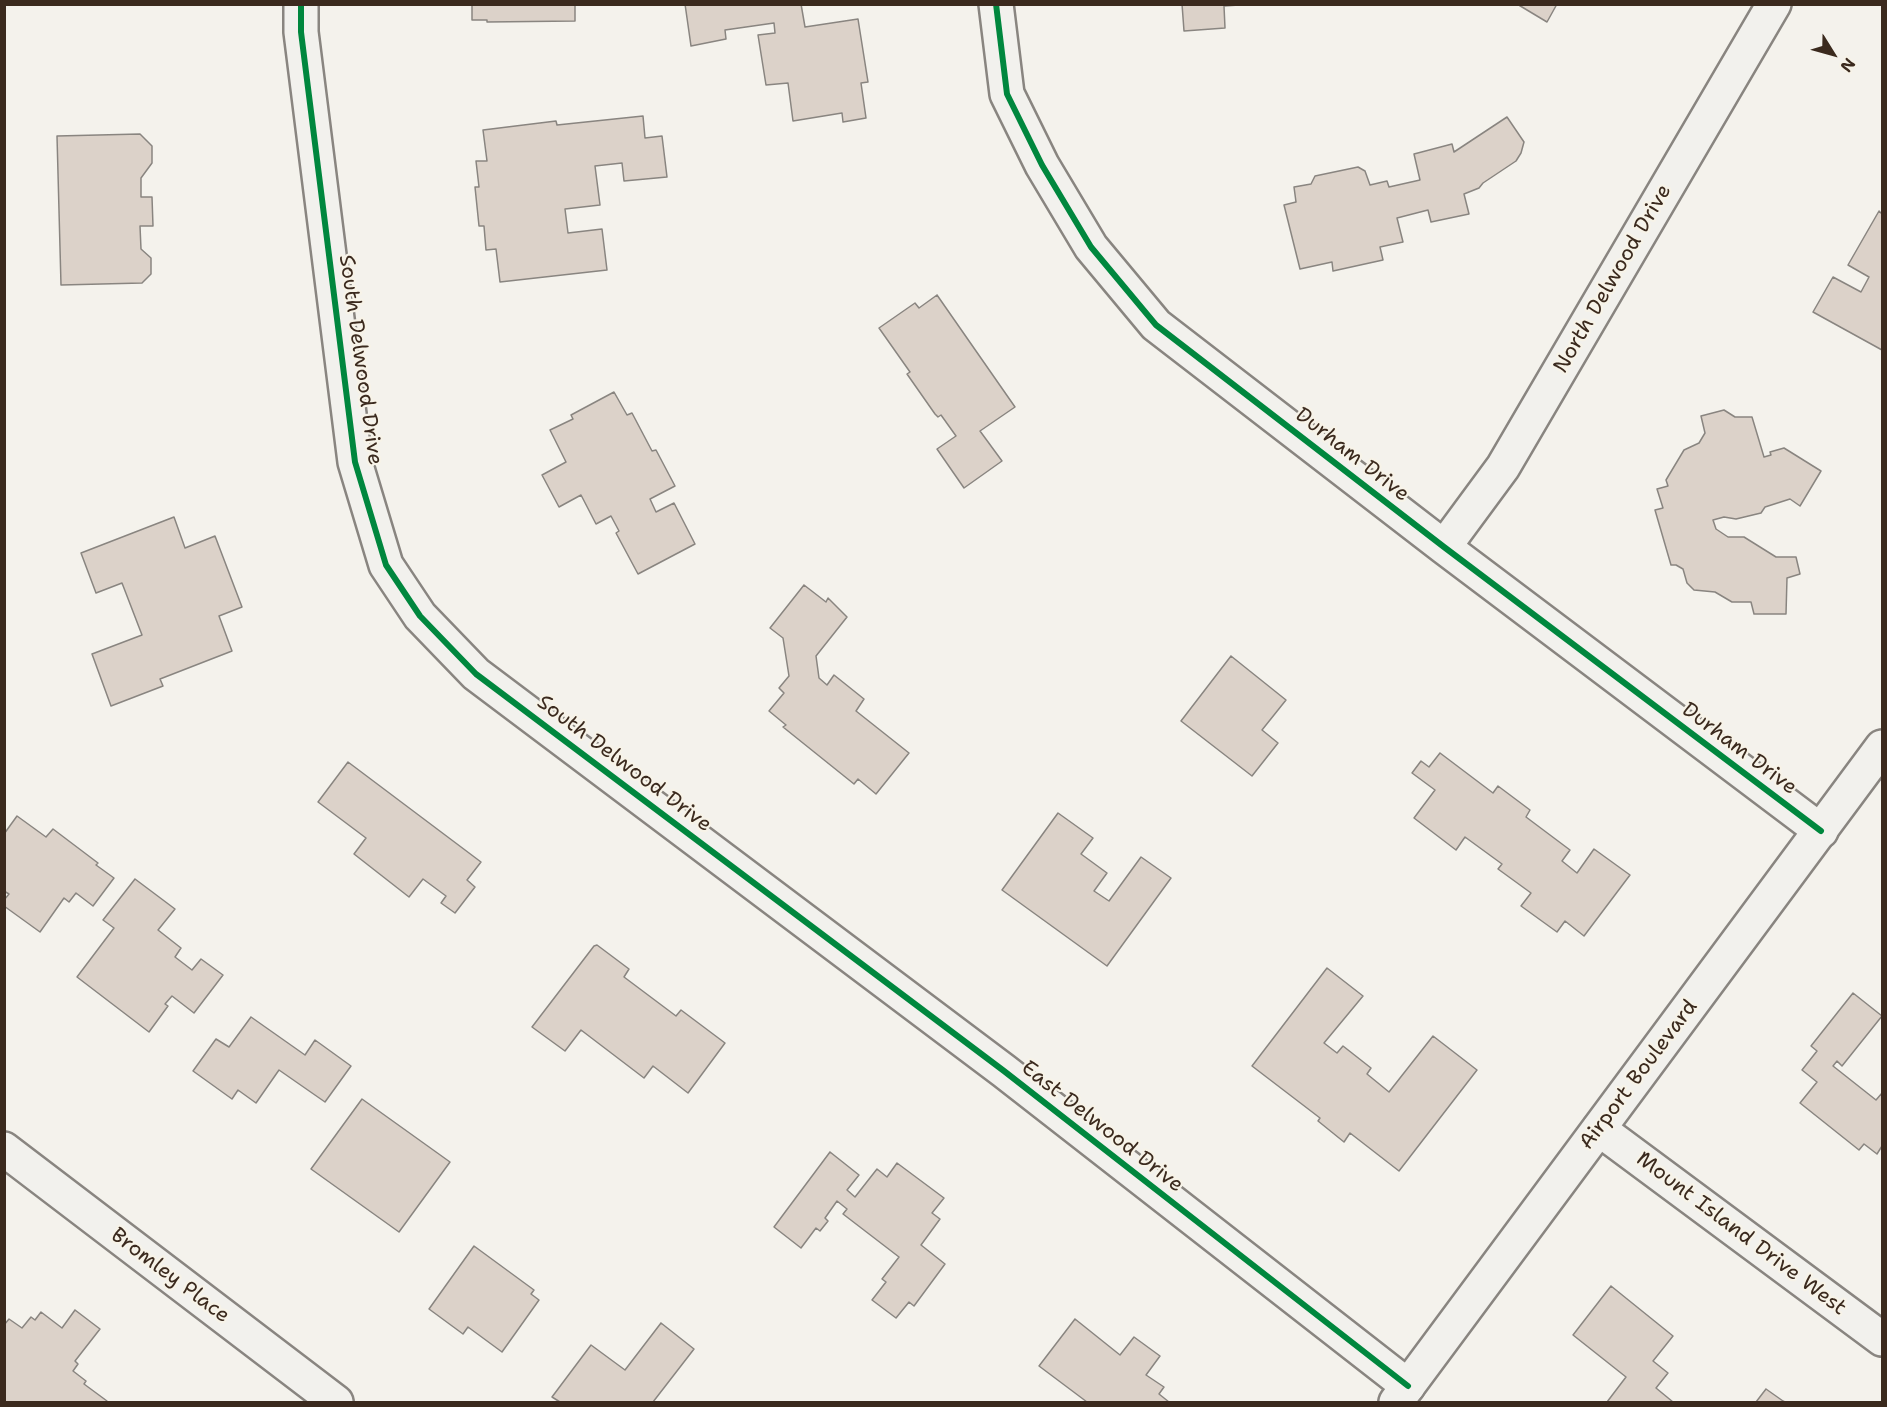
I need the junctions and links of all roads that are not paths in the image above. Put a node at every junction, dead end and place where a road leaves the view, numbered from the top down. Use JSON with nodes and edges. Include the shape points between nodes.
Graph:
{"nodes":[{"id":1,"x":301,"y":4,"type":"edge"},
{"id":2,"x":996,"y":4,"type":"edge"},
{"id":3,"x":1774,"y":4,"type":"edge"},
{"id":4,"x":1444,"y":547,"type":"junction"},
{"id":5,"x":1882,"y":747,"type":"edge"},
{"id":6,"x":1821,"y":831,"type":"junction"},
{"id":7,"x":773,"y":897,"type":"joint"},
{"id":8,"x":1599,"y":1129,"type":"junction"},
{"id":9,"x":4,"y":1149,"type":"edge"},
{"id":10,"x":1882,"y":1339,"type":"edge"},
{"id":11,"x":1402,"y":1394,"type":"edge"},
{"id":12,"x":336,"y":1402,"type":"edge"}],
"edges":[{"from":1,"to":7,"type":"street","name":"South Delwood Drive","via":[[301,32],[355,462],[386,565],[420,616],[476,674]]},
{"from":2,"to":4,"type":"street","name":"Durham Drive","via":[[1007,94],[1042,165],[1091,247],[1156,325]]},
{"from":3,"to":4,"type":"street","name":"North Delwood Drive","via":[[1503,467]]},
{"from":4,"to":6,"type":"street","name":"Durham Drive"},
{"from":5,"to":6,"type":"street","name":"Airport Boulevard"},
{"from":6,"to":8,"type":"street","name":"Airport Boulevard"},
{"from":7,"to":11,"type":"street","name":"East Delwood Drive","via":[[1004,1071]]},
{"from":8,"to":10,"type":"street","name":"Mount Island Drive West"},
{"from":8,"to":11,"type":"street","name":"Airport Boulevard"},
{"from":9,"to":12,"type":"street","name":"Bromley Place"}]}
